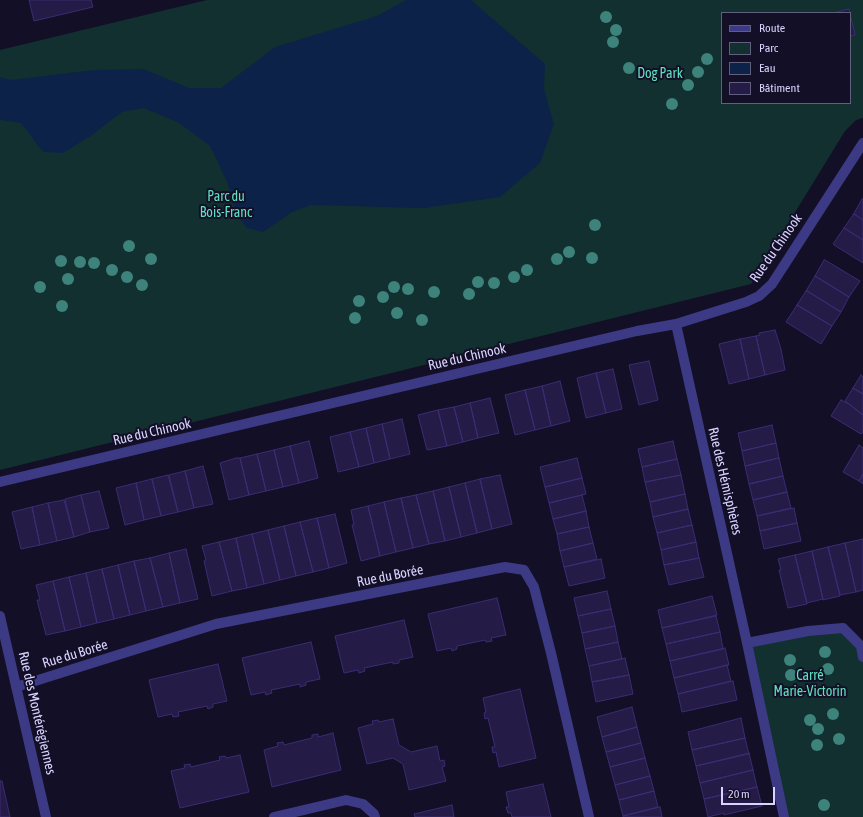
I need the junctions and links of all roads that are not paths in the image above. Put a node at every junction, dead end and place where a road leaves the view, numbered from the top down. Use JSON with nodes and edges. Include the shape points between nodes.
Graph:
{"nodes":[{"id":1,"x":863,"y":144,"type":"edge"},
{"id":2,"x":676,"y":324,"type":"junction"},
{"id":3,"x":0,"y":482,"type":"edge"},
{"id":4,"x":0,"y":616,"type":"edge"},
{"id":5,"x":747,"y":643,"type":"junction"},
{"id":6,"x":863,"y":657,"type":"edge"},
{"id":7,"x":16,"y":687,"type":"junction"},
{"id":8,"x":46,"y":817,"type":"edge"},
{"id":9,"x":274,"y":817,"type":"edge"},
{"id":10,"x":375,"y":817,"type":"edge"},
{"id":11,"x":589,"y":817,"type":"edge"},
{"id":12,"x":784,"y":817,"type":"edge"}],
"edges":[{"from":1,"to":2,"type":"street","name":"Rue du Chinook","via":[[772,284],[760,296]]},
{"from":2,"to":3,"type":"street","name":"Rue du Chinook"},
{"from":2,"to":5,"type":"street","name":"Rue des Hémisphères"},
{"from":4,"to":7,"type":"street","name":"Rue des Montérégiennes"},
{"from":5,"to":6,"type":"street","via":[[808,631],[843,628],[861,646]]},
{"from":5,"to":12,"type":"street","name":"Rue des Hémisphères"},
{"from":7,"to":8,"type":"street","name":"Rue des Montérégiennes"},
{"from":7,"to":11,"type":"street","name":"Rue du Borée","via":[[216,624],[505,567],[524,570],[534,587]]},
{"from":9,"to":10,"type":"street","via":[[346,800],[363,804]]}]}
